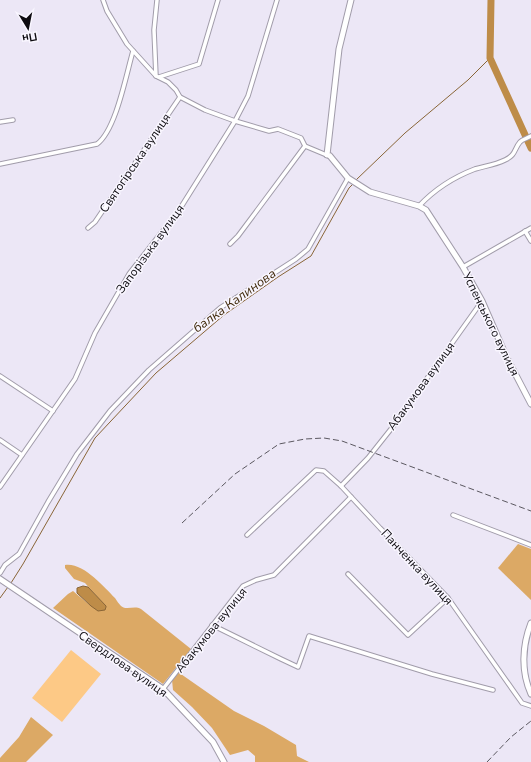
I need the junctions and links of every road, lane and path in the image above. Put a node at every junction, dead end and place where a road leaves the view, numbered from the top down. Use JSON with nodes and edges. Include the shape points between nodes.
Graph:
{"nodes":[{"id":1,"x":103,"y":0,"type":"edge"},
{"id":2,"x":157,"y":0,"type":"edge"},
{"id":3,"x":218,"y":0,"type":"edge"},
{"id":4,"x":277,"y":0,"type":"edge"},
{"id":5,"x":351,"y":0,"type":"edge"},
{"id":6,"x":133,"y":51,"type":"junction"},
{"id":7,"x":157,"y":76,"type":"junction"},
{"id":8,"x":180,"y":97,"type":"junction"},
{"id":9,"x":13,"y":120,"type":"dead end"},
{"id":10,"x":236,"y":121,"type":"junction"},
{"id":11,"x":0,"y":122,"type":"edge"},
{"id":12,"x":528,"y":137,"type":"edge"},
{"id":13,"x":305,"y":146,"type":"junction"},
{"id":14,"x":328,"y":156,"type":"junction"},
{"id":15,"x":0,"y":164,"type":"edge"},
{"id":16,"x":348,"y":178,"type":"junction"},
{"id":17,"x":419,"y":206,"type":"junction"},
{"id":18,"x":88,"y":228,"type":"dead end"},
{"id":19,"x":531,"y":228,"type":"edge"},
{"id":20,"x":525,"y":231,"type":"junction"},
{"id":21,"x":531,"y":241,"type":"edge"},
{"id":22,"x":230,"y":244,"type":"dead end"},
{"id":23,"x":463,"y":267,"type":"junction"},
{"id":24,"x":482,"y":301,"type":"junction"},
{"id":25,"x":0,"y":376,"type":"edge"},
{"id":26,"x":531,"y":404,"type":"edge"},
{"id":27,"x":53,"y":411,"type":"junction"},
{"id":28,"x":0,"y":440,"type":"edge"},
{"id":29,"x":22,"y":455,"type":"junction"},
{"id":30,"x":341,"y":486,"type":"junction"},
{"id":31,"x":0,"y":487,"type":"edge"},
{"id":32,"x":351,"y":497,"type":"junction"},
{"id":33,"x":453,"y":515,"type":"dead end"},
{"id":34,"x":247,"y":535,"type":"dead end"},
{"id":35,"x":531,"y":545,"type":"edge"},
{"id":36,"x":0,"y":573,"type":"edge"},
{"id":37,"x":348,"y":574,"type":"dead end"},
{"id":38,"x":0,"y":579,"type":"edge"},
{"id":39,"x":448,"y":598,"type":"junction"},
{"id":40,"x":531,"y":623,"type":"edge"},
{"id":41,"x":212,"y":625,"type":"junction"},
{"id":42,"x":530,"y":631,"type":"edge"},
{"id":43,"x":163,"y":689,"type":"junction"},
{"id":44,"x":493,"y":690,"type":"dead end"},
{"id":45,"x":531,"y":694,"type":"edge"},
{"id":46,"x":531,"y":706,"type":"edge"},
{"id":47,"x":224,"y":762,"type":"edge"}],
"edges":[{"from":1,"to":6,"type":"street","via":[[107,11]]},
{"from":2,"to":7,"type":"street","via":[[154,30]]},
{"from":3,"to":7,"type":"street","via":[[199,64]]},
{"from":4,"to":10,"type":"street","name":"Запорізька вулиця","via":[[248,96]]},
{"from":5,"to":14,"type":"street","via":[[339,49]]},
{"from":6,"to":7,"type":"street"},
{"from":6,"to":15,"type":"street","via":[[112,121],[105,137],[97,144]]},
{"from":7,"to":8,"type":"street","via":[[168,82]]},
{"from":8,"to":10,"type":"street","via":[[205,110]]},
{"from":8,"to":18,"type":"street","name":"Святогірська вулиця","via":[[95,222]]},
{"from":9,"to":11,"type":"street"},
{"from":10,"to":13,"type":"street","via":[[269,132],[278,129],[301,138]]},
{"from":10,"to":27,"type":"street","name":"Запорізька вулиця","via":[[176,215],[129,274],[95,333],[75,379]]},
{"from":12,"to":17,"type":"street","via":[[506,160],[475,169],[452,180],[436,190]]},
{"from":13,"to":14,"type":"street"},
{"from":13,"to":22,"type":"street"},
{"from":14,"to":16,"type":"street","name":"Успенського вулиця"},
{"from":16,"to":17,"type":"street","name":"Успенського вулиця","via":[[370,192]]},
{"from":16,"to":36,"type":"street","via":[[308,249],[220,308],[149,370],[110,411],[74,460],[20,554],[5,565]]},
{"from":17,"to":23,"type":"street","name":"Успенського вулиця","via":[[426,210]]},
{"from":19,"to":20,"type":"street"},
{"from":20,"to":21,"type":"street"},
{"from":20,"to":23,"type":"street"},
{"from":23,"to":24,"type":"street","name":"Успенського вулиця"},
{"from":24,"to":26,"type":"street","name":"Успенського вулиця"},
{"from":24,"to":30,"type":"street","name":"Абакумова вулиця","via":[[391,429]]},
{"from":25,"to":27,"type":"street"},
{"from":27,"to":29,"type":"street","name":"Запорізька вулиця"},
{"from":28,"to":29,"type":"street"},
{"from":29,"to":31,"type":"street","name":"Запорізька вулиця"},
{"from":30,"to":32,"type":"street","name":"Панченка вулиця"},
{"from":30,"to":34,"type":"street","name":"Панченка вулиця","via":[[324,471],[316,470]]},
{"from":32,"to":39,"type":"street","name":"Панченка вулиця"},
{"from":32,"to":41,"type":"street","name":"Абакумова вулиця","via":[[274,575],[243,586]]},
{"from":33,"to":35,"type":"street"},
{"from":37,"to":39,"type":"street","via":[[408,635]]},
{"from":38,"to":43,"type":"street","name":"Свердлова вулиця"},
{"from":39,"to":46,"type":"street","name":"Панченка вулиця","via":[[522,703]]},
{"from":40,"to":42,"type":"street"},
{"from":41,"to":43,"type":"street","name":"Абакумова вулиця"},
{"from":41,"to":44,"type":"street","via":[[298,667],[308,636]]},
{"from":42,"to":45,"type":"street","via":[[526,635],[523,668]]},
{"from":43,"to":47,"type":"street","name":"Свердлова вулиця","via":[[213,742]]}]}
